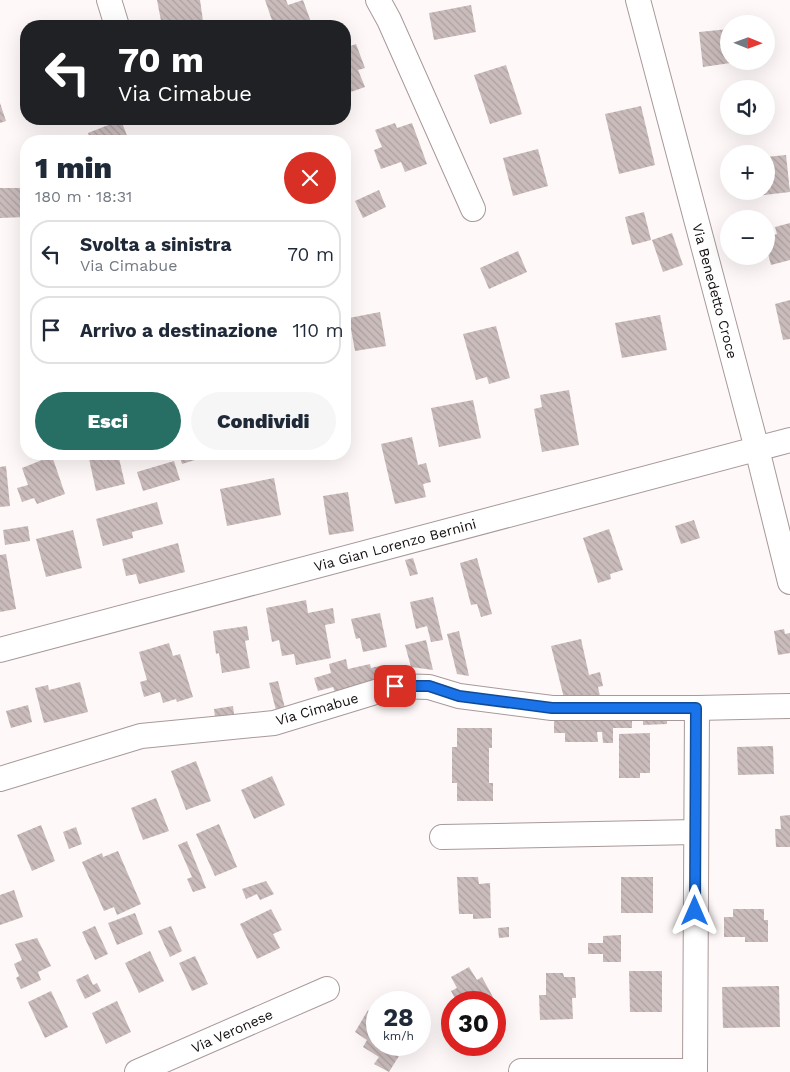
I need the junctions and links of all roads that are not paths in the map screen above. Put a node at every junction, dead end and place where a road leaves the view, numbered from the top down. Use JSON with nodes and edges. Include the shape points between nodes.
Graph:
{"nodes":[{"id":1,"x":109,"y":0,"type":"edge"},
{"id":2,"x":378,"y":0,"type":"edge"},
{"id":3,"x":638,"y":0,"type":"edge"},
{"id":4,"x":115,"y":20,"type":"edge"},
{"id":5,"x":474,"y":209,"type":"dead end"},
{"id":6,"x":790,"y":440,"type":"edge"},
{"id":7,"x":757,"y":449,"type":"junction"},
{"id":8,"x":790,"y":582,"type":"edge"},
{"id":9,"x":0,"y":650,"type":"edge"},
{"id":10,"x":790,"y":706,"type":"edge"},
{"id":11,"x":696,"y":708,"type":"junction"},
{"id":12,"x":0,"y":779,"type":"edge"},
{"id":13,"x":695,"y":832,"type":"junction"},
{"id":14,"x":442,"y":836,"type":"dead end"},
{"id":15,"x":326,"y":989,"type":"dead end"},
{"id":16,"x":521,"y":1070,"type":"dead end"},
{"id":17,"x":137,"y":1072,"type":"edge"}],
"edges":[{"from":1,"to":4,"type":"street"},
{"from":2,"to":5,"type":"street"},
{"from":3,"to":7,"type":"street","name":"Via Benedetto Croce"},
{"from":6,"to":7,"type":"street","name":"Via Gian Lorenzo Bernini"},
{"from":7,"to":8,"type":"street","name":"Via Benedetto Croce"},
{"from":7,"to":9,"type":"street","name":"Via Gian Lorenzo Bernini"},
{"from":10,"to":11,"type":"street"},
{"from":11,"to":12,"type":"street","name":"Via Cimabue","via":[[552,708],[459,696],[429,686],[395,686],[274,723],[141,736]]},
{"from":11,"to":13,"type":"street"},
{"from":13,"to":14,"type":"street"},
{"from":13,"to":16,"type":"street","via":[[695,1071]]},
{"from":15,"to":17,"type":"street","name":"Via Veronese"}]}
